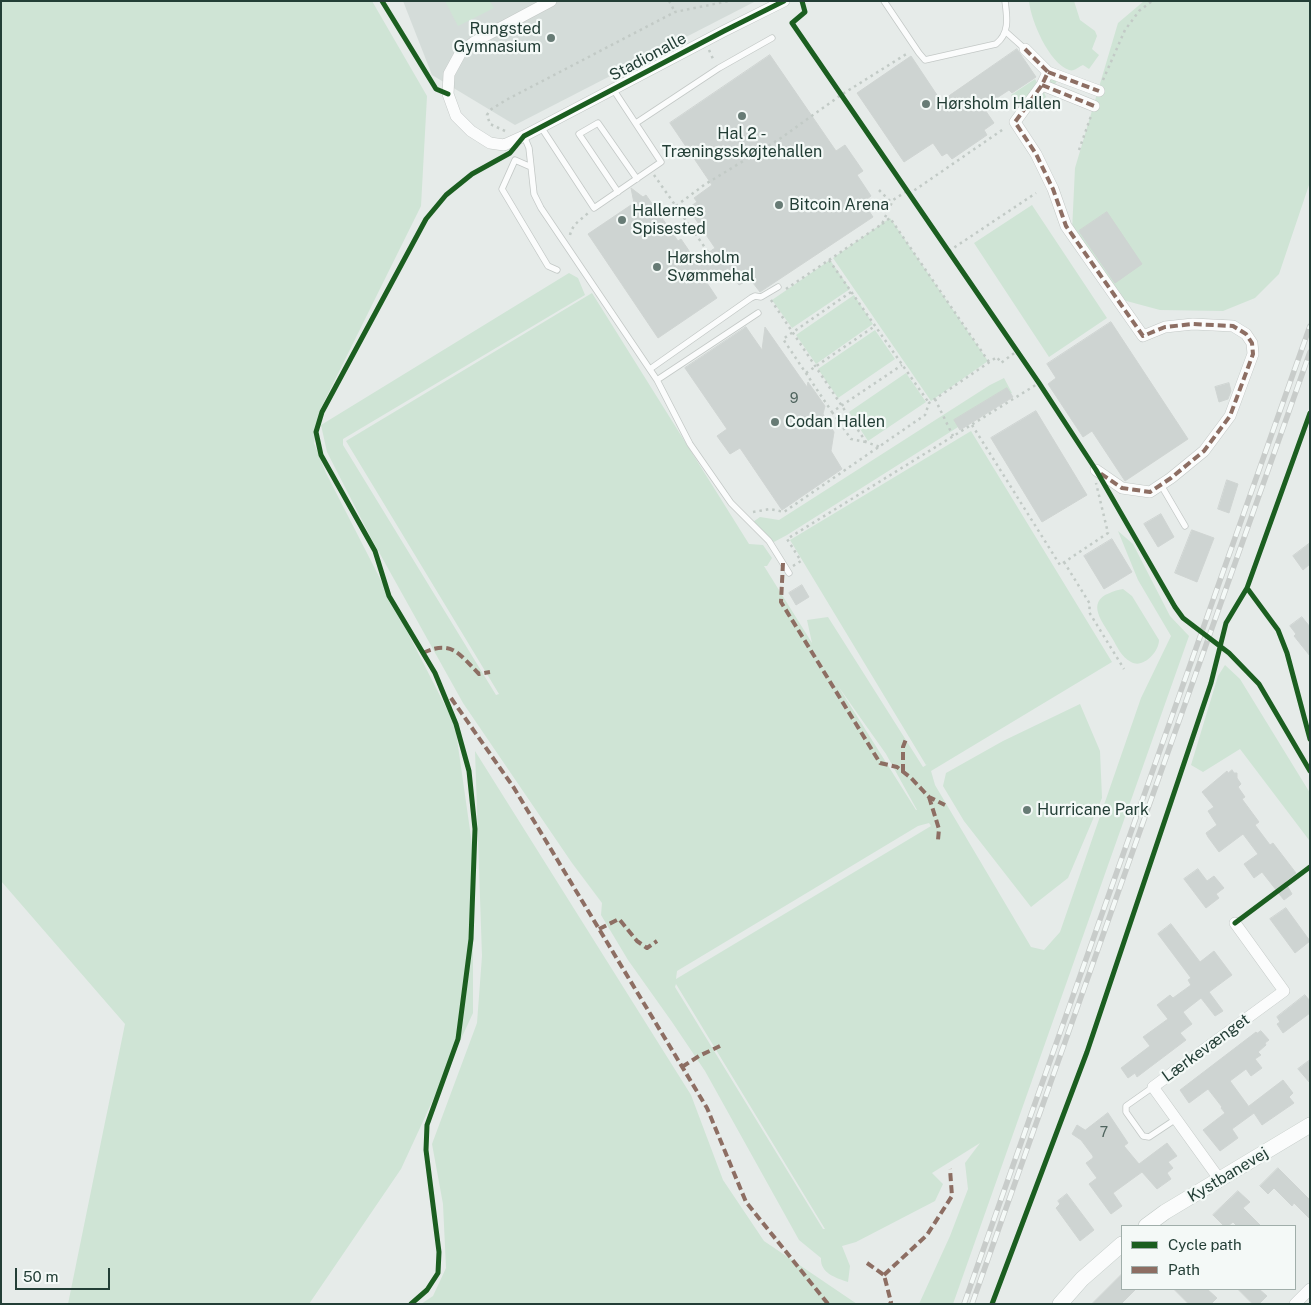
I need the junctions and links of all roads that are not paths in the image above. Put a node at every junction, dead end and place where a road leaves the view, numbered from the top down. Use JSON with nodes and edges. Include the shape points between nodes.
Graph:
{"nodes":[{"id":1,"x":551,"y":1,"type":"edge"},
{"id":2,"x":784,"y":1,"type":"edge"},
{"id":3,"x":884,"y":1,"type":"edge"},
{"id":4,"x":1005,"y":1,"type":"edge"},
{"id":5,"x":1006,"y":32,"type":"junction"},
{"id":6,"x":772,"y":38,"type":"dead end"},
{"id":7,"x":1025,"y":49,"type":"joint"},
{"id":8,"x":1048,"y":72,"type":"junction"},
{"id":9,"x":1042,"y":85,"type":"junction"},
{"id":10,"x":613,"y":89,"type":"junction"},
{"id":11,"x":1099,"y":91,"type":"road end"},
{"id":12,"x":1094,"y":106,"type":"road end"},
{"id":13,"x":636,"y":123,"type":"junction"},
{"id":14,"x":541,"y":127,"type":"junction"},
{"id":15,"x":524,"y":136,"type":"junction"},
{"id":16,"x":530,"y":167,"type":"junction"},
{"id":17,"x":638,"y":179,"type":"junction"},
{"id":18,"x":618,"y":192,"type":"junction"},
{"id":19,"x":557,"y":270,"type":"dead end"},
{"id":20,"x":778,"y":287,"type":"dead end"},
{"id":21,"x":758,"y":313,"type":"dead end"},
{"id":22,"x":650,"y":369,"type":"junction"},
{"id":23,"x":657,"y":380,"type":"junction"},
{"id":24,"x":1096,"y":470,"type":"road end"},
{"id":25,"x":1161,"y":485,"type":"junction"},
{"id":26,"x":1185,"y":526,"type":"dead end"},
{"id":27,"x":788,"y":571,"type":"road end"},
{"id":28,"x":1235,"y":923,"type":"dead end"},
{"id":29,"x":1153,"y":1087,"type":"junction"},
{"id":30,"x":1176,"y":1119,"type":"junction"},
{"id":31,"x":1310,"y":1125,"type":"edge"},
{"id":32,"x":1220,"y":1180,"type":"junction"},
{"id":33,"x":1147,"y":1225,"type":"edge"},
{"id":34,"x":1121,"y":1245,"type":"edge"},
{"id":35,"x":1310,"y":1289,"type":"edge"},
{"id":36,"x":1060,"y":1304,"type":"edge"},
{"id":37,"x":1295,"y":1304,"type":"edge"}],
"edges":[{"from":1,"to":15,"type":"street","name":"Stadionalle","via":[[474,42],[461,52],[449,74],[448,94],[456,116],[471,131],[490,143],[504,145]]},
{"from":2,"to":10,"type":"street","name":"Stadionalle"},
{"from":3,"to":5,"type":"lane","via":[[925,60],[996,44]]},
{"from":4,"to":5,"type":"lane"},
{"from":5,"to":7,"type":"lane"},
{"from":6,"to":13,"type":"lane","via":[[719,68]]},
{"from":7,"to":8,"type":"street"},
{"from":8,"to":9,"type":"street"},
{"from":8,"to":11,"type":"street"},
{"from":9,"to":12,"type":"street"},
{"from":9,"to":25,"type":"street","via":[[1015,122],[1036,154],[1066,226],[1144,336],[1165,327],[1193,324],[1233,326],[1246,334],[1252,343],[1253,354],[1230,416],[1204,451]]},
{"from":10,"to":13,"type":"lane"},
{"from":10,"to":14,"type":"street","name":"Stadionalle"},
{"from":13,"to":17,"type":"lane","via":[[661,162]]},
{"from":14,"to":15,"type":"street","name":"Stadionalle"},
{"from":14,"to":18,"type":"lane","via":[[594,208]]},
{"from":15,"to":16,"type":"lane","via":[[529,148]]},
{"from":16,"to":19,"type":"lane","via":[[515,160],[502,189],[548,266]]},
{"from":16,"to":22,"type":"lane","via":[[534,194],[540,208]]},
{"from":17,"to":18,"type":"lane"},
{"from":17,"to":18,"type":"lane","via":[[598,123],[579,134]]},
{"from":20,"to":22,"type":"lane","via":[[761,297],[751,298]]},
{"from":21,"to":23,"type":"lane"},
{"from":22,"to":23,"type":"lane"},
{"from":23,"to":27,"type":"lane","via":[[690,444],[731,503],[769,541]]},
{"from":24,"to":25,"type":"street","via":[[1122,488],[1150,492]]},
{"from":25,"to":26,"type":"lane"},
{"from":28,"to":29,"type":"street","name":"Lærkevænget","via":[[1284,991]]},
{"from":29,"to":30,"type":"street","name":"Lærkevænget"},
{"from":29,"to":30,"type":"lane","via":[[1126,1106],[1126,1112],[1143,1136],[1149,1137]]},
{"from":30,"to":32,"type":"street","name":"Lærkevænget"},
{"from":31,"to":32,"type":"street","name":"Kystbanevej"},
{"from":32,"to":33,"type":"street","name":"Kystbanevej"},
{"from":34,"to":36,"type":"street","via":[[1082,1279]]},
{"from":35,"to":37,"type":"street"}]}
